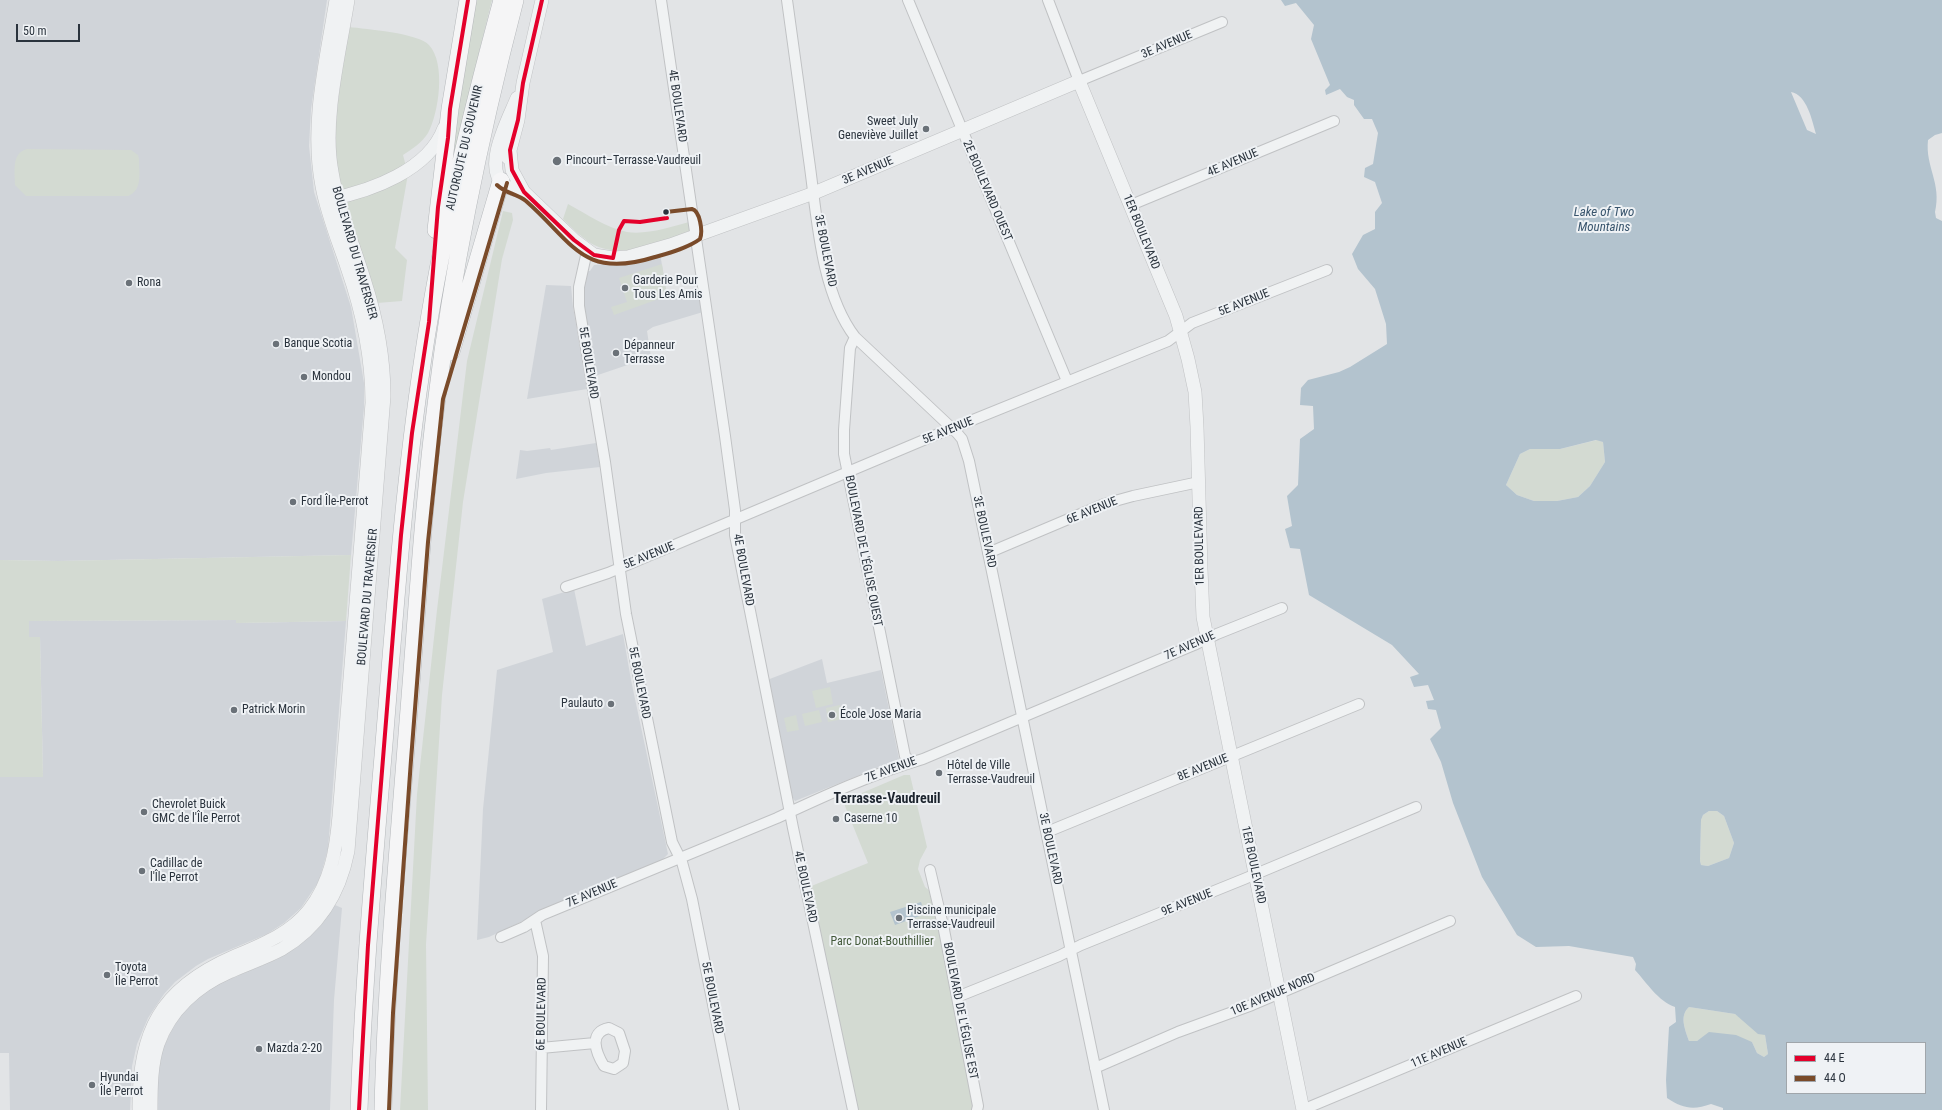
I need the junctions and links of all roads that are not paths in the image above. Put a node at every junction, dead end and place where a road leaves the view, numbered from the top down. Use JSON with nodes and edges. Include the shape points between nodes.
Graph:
{"nodes":[{"id":1,"x":336,"y":0,"type":"edge"},
{"id":2,"x":348,"y":0,"type":"edge"},
{"id":3,"x":468,"y":0,"type":"edge"},
{"id":4,"x":502,"y":0,"type":"edge"},
{"id":5,"x":515,"y":0,"type":"edge"},
{"id":6,"x":542,"y":0,"type":"edge"},
{"id":7,"x":661,"y":0,"type":"edge"},
{"id":8,"x":787,"y":0,"type":"edge"},
{"id":9,"x":908,"y":0,"type":"edge"},
{"id":10,"x":1048,"y":0,"type":"edge"},
{"id":11,"x":1222,"y":22,"type":"dead end"},
{"id":12,"x":1079,"y":81,"type":"junction"},
{"id":13,"x":522,"y":83,"type":"junction"},
{"id":14,"x":450,"y":109,"type":"junction"},
{"id":15,"x":1334,"y":121,"type":"dead end"},
{"id":16,"x":962,"y":132,"type":"junction"},
{"id":17,"x":510,"y":150,"type":"junction"},
{"id":18,"x":501,"y":181,"type":"junction"},
{"id":19,"x":524,"y":192,"type":"junction"},
{"id":20,"x":814,"y":193,"type":"junction"},
{"id":21,"x":329,"y":202,"type":"junction"},
{"id":22,"x":1131,"y":205,"type":"junction"},
{"id":23,"x":695,"y":235,"type":"junction"},
{"id":24,"x":587,"y":251,"type":"junction"},
{"id":25,"x":1327,"y":270,"type":"dead end"},
{"id":26,"x":429,"y":322,"type":"junction"},
{"id":27,"x":1181,"y":332,"type":"junction"},
{"id":28,"x":855,"y":337,"type":"junction"},
{"id":29,"x":1067,"y":381,"type":"junction"},
{"id":30,"x":437,"y":398,"type":"junction"},
{"id":31,"x":953,"y":429,"type":"junction"},
{"id":32,"x":847,"y":473,"type":"junction"},
{"id":33,"x":1199,"y":482,"type":"junction"},
{"id":34,"x":735,"y":520,"type":"junction"},
{"id":35,"x":988,"y":553,"type":"junction"},
{"id":36,"x":620,"y":567,"type":"junction"},
{"id":37,"x":566,"y":587,"type":"dead end"},
{"id":38,"x":1282,"y":608,"type":"dead end"},
{"id":39,"x":1207,"y":639,"type":"junction"},
{"id":40,"x":1359,"y":704,"type":"dead end"},
{"id":41,"x":1022,"y":716,"type":"junction"},
{"id":42,"x":1231,"y":757,"type":"junction"},
{"id":43,"x":911,"y":762,"type":"junction"},
{"id":44,"x":1416,"y":808,"type":"dead end"},
{"id":45,"x":790,"y":812,"type":"junction"},
{"id":46,"x":1047,"y":832,"type":"junction"},
{"id":47,"x":680,"y":857,"type":"junction"},
{"id":48,"x":930,"y":870,"type":"dead end"},
{"id":49,"x":1255,"y":874,"type":"junction"},
{"id":50,"x":535,"y":920,"type":"junction"},
{"id":51,"x":1450,"y":921,"type":"dead end"},
{"id":52,"x":501,"y":937,"type":"dead end"},
{"id":53,"x":1071,"y":950,"type":"junction"},
{"id":54,"x":244,"y":959,"type":"junction"},
{"id":55,"x":1280,"y":993,"type":"junction"},
{"id":56,"x":1576,"y":996,"type":"dead end"},
{"id":57,"x":957,"y":997,"type":"junction"},
{"id":58,"x":595,"y":1043,"type":"dead end"},
{"id":59,"x":541,"y":1048,"type":"junction"},
{"id":60,"x":1095,"y":1068,"type":"junction"},
{"id":61,"x":978,"y":1108,"type":"edge"},
{"id":62,"x":138,"y":1110,"type":"edge"},
{"id":63,"x":151,"y":1110,"type":"edge"},
{"id":64,"x":359,"y":1110,"type":"edge"},
{"id":65,"x":383,"y":1110,"type":"edge"},
{"id":66,"x":541,"y":1110,"type":"edge"},
{"id":67,"x":734,"y":1110,"type":"edge"},
{"id":68,"x":853,"y":1110,"type":"edge"},
{"id":69,"x":1104,"y":1110,"type":"edge"},
{"id":70,"x":1303,"y":1110,"type":"edge"}],
"edges":[{"from":1,"to":21,"type":"street","name":"BOULEVARD DU TRAVERSIER","via":[[318,120],[319,167]]},
{"from":2,"to":21,"type":"street","name":"BOULEVARD DU TRAVERSIER","via":[[330,134]]},
{"from":3,"to":14,"type":"highway"},
{"from":4,"to":26,"type":"highway","name":"AUTOROUTE DU SOUVENIR","via":[[455,188]]},
{"from":5,"to":30,"type":"highway","name":"AUTOROUTE DU SOUVENIR","via":[[492,90],[469,200],[450,304]]},
{"from":6,"to":13,"type":"street","name":"3E AVENUE"},
{"from":7,"to":23,"type":"street","name":"4E BOULEVARD"},
{"from":8,"to":20,"type":"street","name":"3E BOULEVARD"},
{"from":9,"to":16,"type":"street","name":"2E BOULEVARD OUEST"},
{"from":10,"to":12,"type":"street","name":"1ER BOULEVARD"},
{"from":11,"to":12,"type":"street","name":"3E AVENUE"},
{"from":12,"to":16,"type":"street","name":"3E AVENUE"},
{"from":12,"to":22,"type":"street","name":"1ER BOULEVARD"},
{"from":13,"to":17,"type":"street","name":"3E AVENUE","via":[[518,120]]},
{"from":13,"to":18,"type":"street","name":"3E AVENUE","via":[[496,153],[496,167]]},
{"from":14,"to":21,"type":"street","via":[[439,141],[416,165],[383,182]]},
{"from":14,"to":26,"type":"highway","via":[[438,206]]},
{"from":15,"to":22,"type":"street","name":"4E AVENUE"},
{"from":16,"to":20,"type":"street","name":"3E AVENUE"},
{"from":16,"to":29,"type":"street","name":"2E BOULEVARD OUEST"},
{"from":17,"to":18,"type":"street","name":"3E AVENUE"},
{"from":17,"to":19,"type":"street","name":"3E AVENUE","via":[[512,170]]},
{"from":18,"to":19,"type":"street","name":"3E AVENUE","via":[[505,186]]},
{"from":18,"to":30,"type":"highway"},
{"from":19,"to":24,"type":"street","name":"3E AVENUE"},
{"from":20,"to":23,"type":"street","name":"3E AVENUE"},
{"from":20,"to":28,"type":"street","name":"3E BOULEVARD","via":[[834,295],[845,323]]},
{"from":21,"to":54,"type":"street","name":"BOULEVARD DU TRAVERSIER","via":[[358,301],[372,389],[337,838],[327,881],[309,910],[283,934]]},
{"from":22,"to":27,"type":"street","name":"1ER BOULEVARD"},
{"from":23,"to":24,"type":"street","name":"3E AVENUE","via":[[651,252],[628,257],[600,256]]},
{"from":23,"to":34,"type":"street","name":"4E BOULEVARD"},
{"from":24,"to":36,"type":"street","name":"5E BOULEVARD","via":[[579,287],[580,306]]},
{"from":25,"to":27,"type":"street","name":"5E AVENUE","via":[[1192,324]]},
{"from":26,"to":64,"type":"highway","name":"AUTOROUTE DU SOUVENIR","via":[[412,433],[399,549],[368,937]]},
{"from":27,"to":29,"type":"street","name":"5E AVENUE","via":[[1168,341]]},
{"from":27,"to":33,"type":"street","name":"1ER BOULEVARD","via":[[1194,392]]},
{"from":28,"to":31,"type":"street","name":"3E BOULEVARD"},
{"from":28,"to":32,"type":"street","name":"BOULEVARD DE L'ÉGLISE OUEST","via":[[850,348],[844,430]]},
{"from":29,"to":31,"type":"street","name":"5E AVENUE"},
{"from":30,"to":65,"type":"highway","name":"AUTOROUTE DU SOUVENIR","via":[[422,541],[405,760],[387,1013]]},
{"from":31,"to":32,"type":"street","name":"5E AVENUE"},
{"from":31,"to":35,"type":"street","name":"3E BOULEVARD","via":[[962,439],[969,461]]},
{"from":32,"to":34,"type":"street","name":"5E AVENUE"},
{"from":32,"to":43,"type":"street","name":"BOULEVARD DE L'ÉGLISE OUEST","via":[[905,756]]},
{"from":33,"to":35,"type":"street","name":"6E AVENUE","via":[[1109,503]]},
{"from":33,"to":39,"type":"street","name":"1ER BOULEVARD","via":[[1202,598]]},
{"from":34,"to":36,"type":"street","name":"5E AVENUE"},
{"from":34,"to":45,"type":"street","name":"4E BOULEVARD","via":[[735,535]]},
{"from":35,"to":41,"type":"street","name":"3E BOULEVARD"},
{"from":36,"to":37,"type":"street","name":"5E AVENUE"},
{"from":36,"to":47,"type":"street","name":"5E BOULEVARD","via":[[645,716],[672,842]]},
{"from":38,"to":39,"type":"street","name":"7E AVENUE"},
{"from":39,"to":41,"type":"street","name":"7E AVENUE"},
{"from":39,"to":42,"type":"street","name":"1ER BOULEVARD"},
{"from":40,"to":42,"type":"street","name":"8E AVENUE"},
{"from":41,"to":43,"type":"street","name":"7E AVENUE"},
{"from":41,"to":46,"type":"street","name":"3E BOULEVARD"},
{"from":42,"to":46,"type":"street","name":"8E AVENUE"},
{"from":42,"to":49,"type":"street","name":"1ER BOULEVARD"},
{"from":43,"to":45,"type":"street","name":"7E AVENUE"},
{"from":44,"to":49,"type":"street","name":"9E AVENUE"},
{"from":45,"to":47,"type":"street","name":"7E AVENUE"},
{"from":45,"to":68,"type":"street","name":"4E BOULEVARD"},
{"from":46,"to":53,"type":"street","name":"3E BOULEVARD"},
{"from":47,"to":50,"type":"street","name":"7E AVENUE"},
{"from":47,"to":67,"type":"street","name":"5E BOULEVARD","via":[[692,899]]},
{"from":48,"to":57,"type":"street","name":"BOULEVARD DE L'ÉGLISE EST"},
{"from":49,"to":53,"type":"street","name":"9E AVENUE"},
{"from":49,"to":55,"type":"street","name":"1ER BOULEVARD"},
{"from":50,"to":52,"type":"street","name":"7E AVENUE"},
{"from":50,"to":59,"type":"street","name":"6E BOULEVARD","via":[[543,956]]},
{"from":51,"to":55,"type":"street","name":"10E AVENUE NORD"},
{"from":53,"to":57,"type":"street","name":"9E AVENUE"},
{"from":53,"to":60,"type":"street","name":"3E BOULEVARD"},
{"from":54,"to":62,"type":"street","name":"BOULEVARD DU TRAVERSIER","via":[[207,969],[192,978],[160,1013],[142,1058]]},
{"from":54,"to":63,"type":"street","name":"BOULEVARD DU TRAVERSIER","via":[[199,989],[182,1004],[163,1032],[155,1055]]},
{"from":55,"to":60,"type":"street","name":"10E AVENUE NORD","via":[[1178,1032]]},
{"from":55,"to":70,"type":"street","name":"1ER BOULEVARD"},
{"from":56,"to":70,"type":"street","name":"11E AVENUE"},
{"from":57,"to":61,"type":"street","name":"BOULEVARD DE L'ÉGLISE EST"},
{"from":58,"to":59,"type":"street"},
{"from":59,"to":66,"type":"street","name":"6E BOULEVARD"},
{"from":60,"to":69,"type":"street","name":"3E BOULEVARD"}]}
